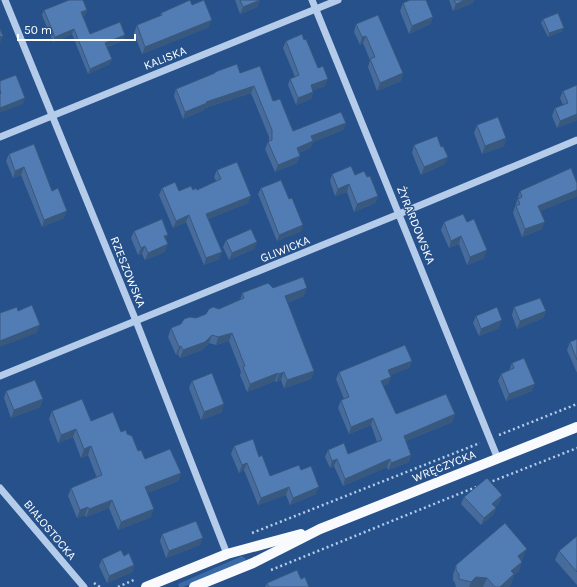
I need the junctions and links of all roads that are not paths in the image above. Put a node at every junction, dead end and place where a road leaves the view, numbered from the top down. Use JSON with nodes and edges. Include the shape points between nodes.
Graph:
{"nodes":[{"id":1,"x":5,"y":0,"type":"edge"},
{"id":2,"x":312,"y":0,"type":"edge"},
{"id":3,"x":338,"y":0,"type":"edge"},
{"id":4,"x":316,"y":9,"type":"junction"},
{"id":5,"x":52,"y":116,"type":"junction"},
{"id":6,"x":0,"y":138,"type":"edge"},
{"id":7,"x":577,"y":140,"type":"edge"},
{"id":8,"x":400,"y":214,"type":"junction"},
{"id":9,"x":136,"y":321,"type":"junction"},
{"id":10,"x":0,"y":376,"type":"edge"},
{"id":11,"x":577,"y":427,"type":"edge"},
{"id":12,"x":498,"y":459,"type":"junction"},
{"id":13,"x":0,"y":488,"type":"edge"},
{"id":14,"x":320,"y":529,"type":"junction"},
{"id":15,"x":227,"y":554,"type":"junction"},
{"id":16,"x":84,"y":587,"type":"edge"},
{"id":17,"x":146,"y":587,"type":"edge"},
{"id":18,"x":194,"y":587,"type":"edge"}],
"edges":[{"from":1,"to":5,"type":"street","name":"RZESZOWSKA"},
{"from":2,"to":4,"type":"street","name":"ŻYRARDOWSKA"},
{"from":3,"to":4,"type":"street","name":"KALISKA"},
{"from":4,"to":5,"type":"street","name":"KALISKA"},
{"from":4,"to":8,"type":"street","name":"ŻYRARDOWSKA"},
{"from":5,"to":6,"type":"street","name":"KALISKA"},
{"from":5,"to":9,"type":"street","name":"RZESZOWSKA"},
{"from":7,"to":8,"type":"street","name":"GLIWICKA"},
{"from":8,"to":9,"type":"street","name":"GLIWICKA"},
{"from":8,"to":12,"type":"street","name":"ŻYRARDOWSKA"},
{"from":9,"to":10,"type":"street","name":"GLIWICKA"},
{"from":9,"to":15,"type":"street","name":"RZESZOWSKA"},
{"from":11,"to":12,"type":"main road","name":"WRĘCZYCKA"},
{"from":12,"to":14,"type":"main road","name":"WRĘCZYCKA"},
{"from":13,"to":16,"type":"street","name":"BIAŁOSTOCKA"},
{"from":14,"to":15,"type":"main road","name":"WRĘCZYCKA"},
{"from":14,"to":18,"type":"main road","name":"WRĘCZYCKA","via":[[253,563]]},
{"from":15,"to":17,"type":"main road","name":"WRĘCZYCKA"}]}
